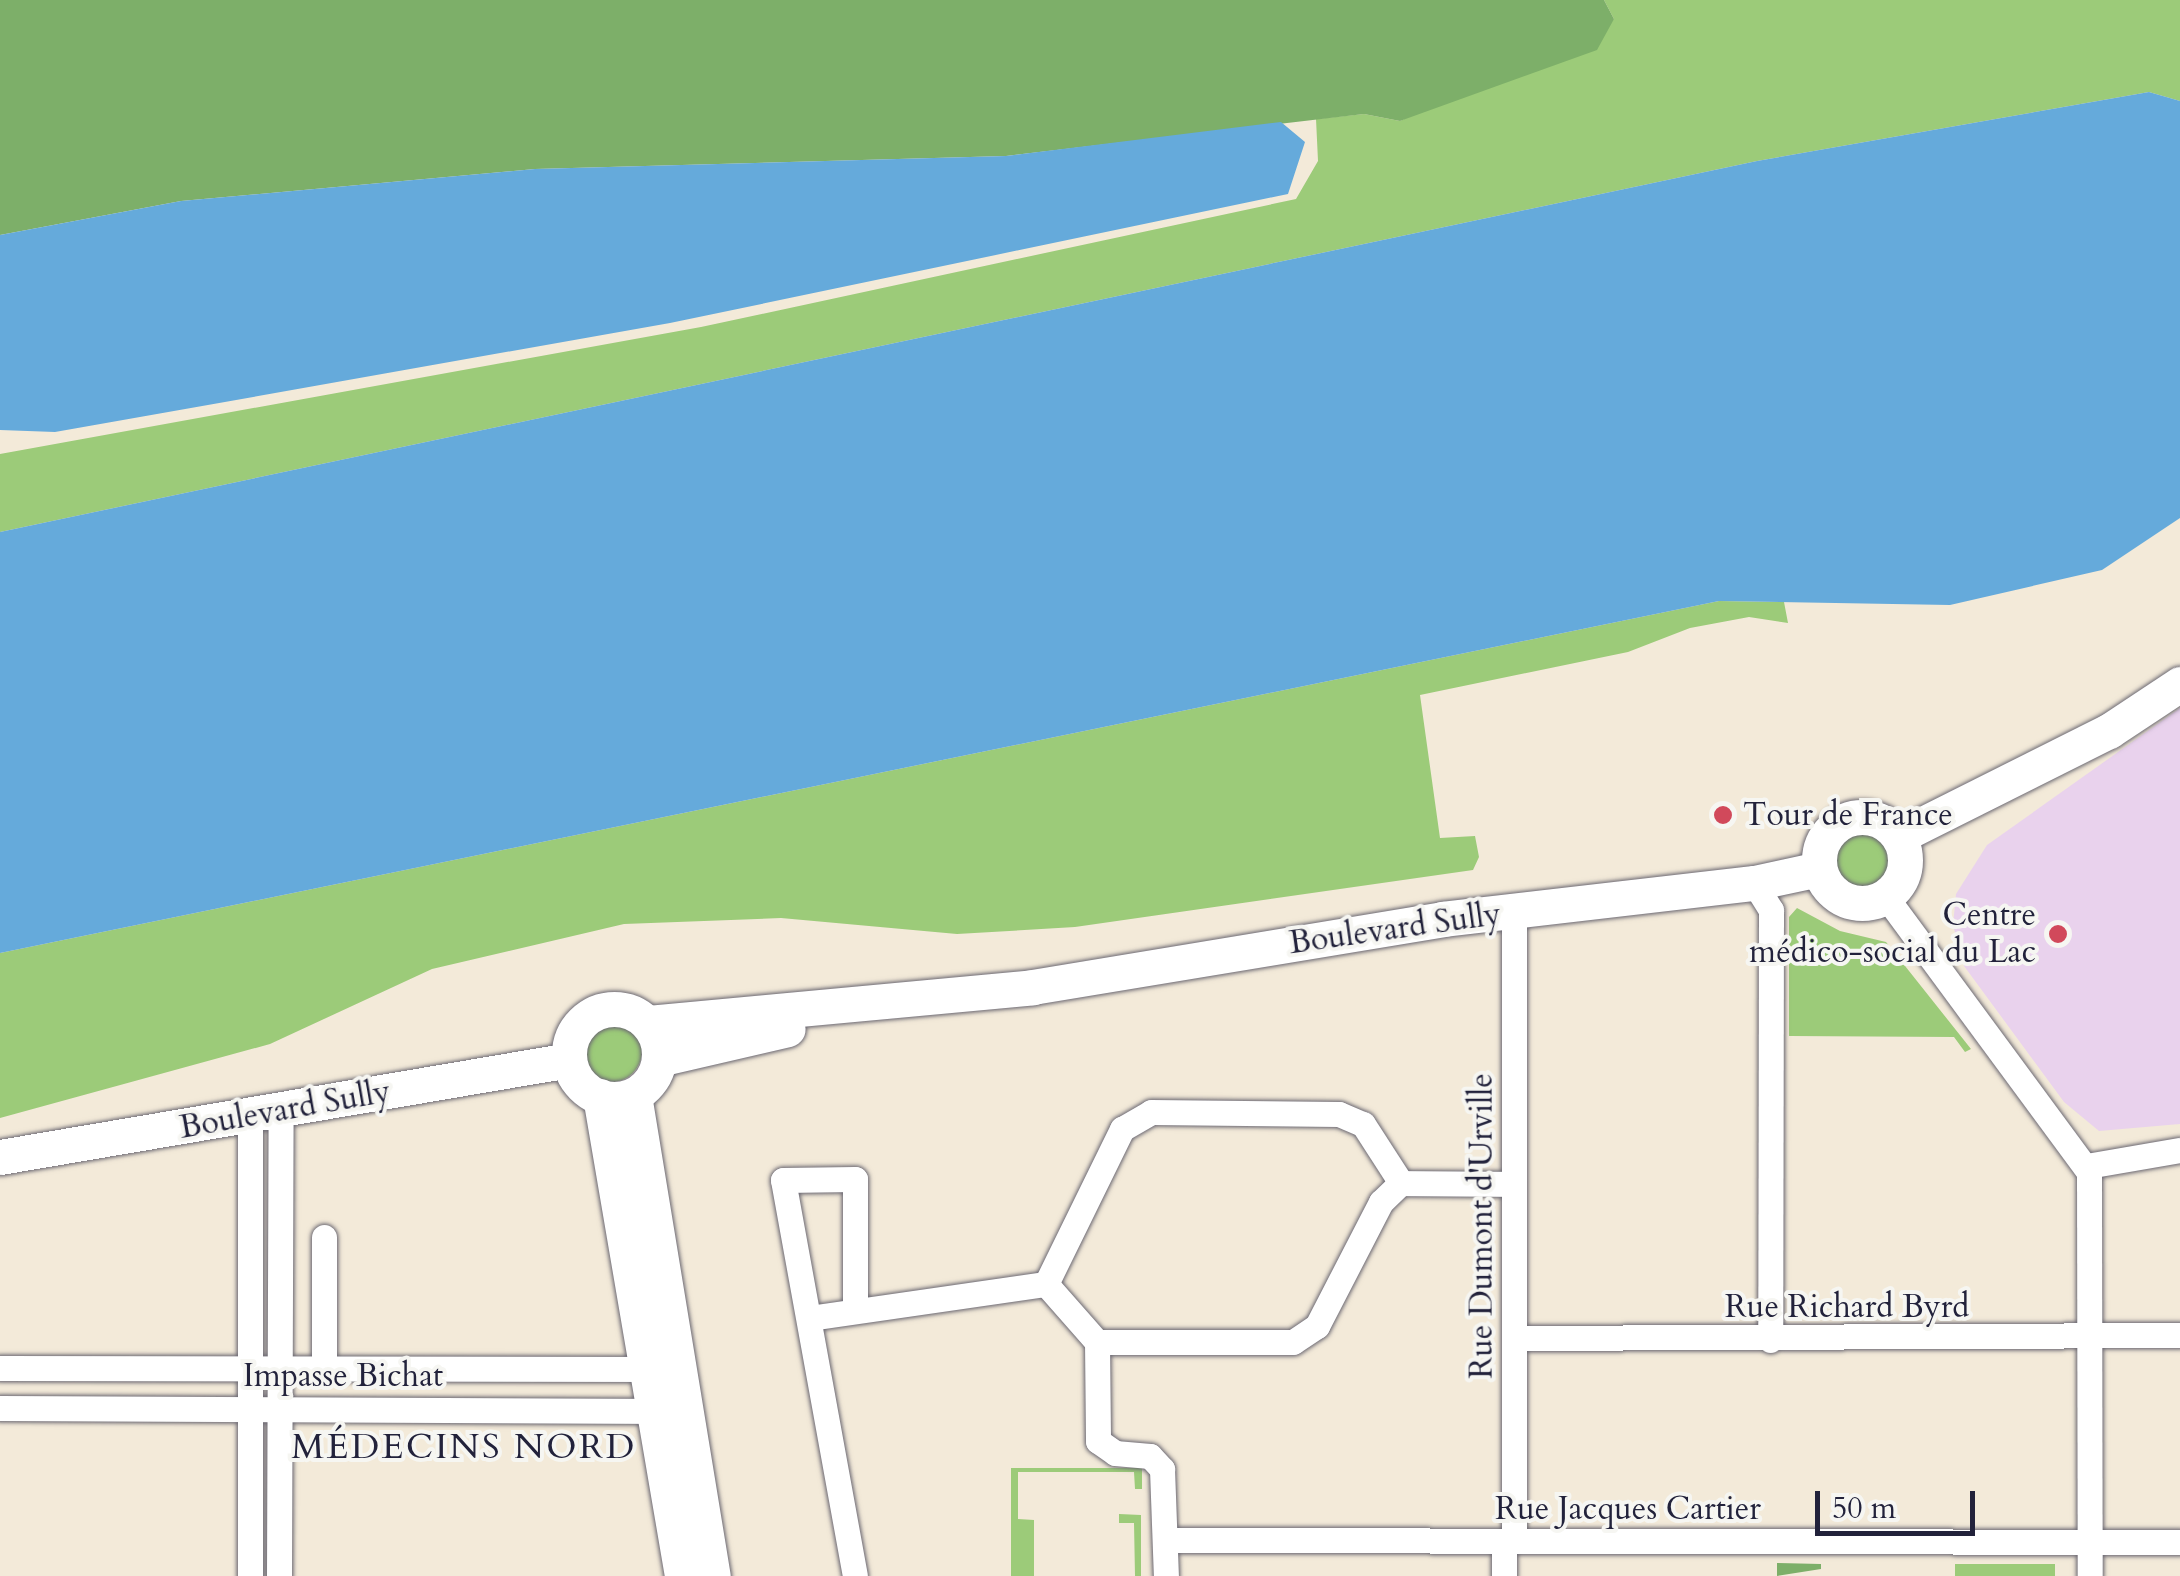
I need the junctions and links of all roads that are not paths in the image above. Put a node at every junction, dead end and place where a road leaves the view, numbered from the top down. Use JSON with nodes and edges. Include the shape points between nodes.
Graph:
{"nodes":[{"id":1,"x":2180,"y":684,"type":"edge"},
{"id":2,"x":1899,"y":836,"type":"junction"},
{"id":3,"x":1819,"y":869,"type":"junction"},
{"id":4,"x":1754,"y":883,"type":"junction"},
{"id":5,"x":1886,"y":897,"type":"junction"},
{"id":6,"x":1514,"y":912,"type":"junction"},
{"id":7,"x":971,"y":994,"type":"junction"},
{"id":8,"x":648,"y":1023,"type":"junction"},
{"id":9,"x":659,"y":1059,"type":"junction"},
{"id":10,"x":569,"y":1060,"type":"junction"},
{"id":11,"x":617,"y":1095,"type":"junction"},
{"id":12,"x":266,"y":1114,"type":"junction"},
{"id":13,"x":2180,"y":1150,"type":"edge"},
{"id":14,"x":0,"y":1157,"type":"edge"},
{"id":15,"x":2087,"y":1166,"type":"junction"},
{"id":16,"x":1401,"y":1183,"type":"junction"},
{"id":17,"x":1514,"y":1184,"type":"junction"},
{"id":18,"x":324,"y":1237,"type":"dead end"},
{"id":19,"x":1046,"y":1284,"type":"junction"},
{"id":20,"x":855,"y":1309,"type":"junction"},
{"id":21,"x":810,"y":1318,"type":"junction"},
{"id":22,"x":2180,"y":1335,"type":"edge"},
{"id":23,"x":1514,"y":1338,"type":"junction"},
{"id":24,"x":2091,"y":1339,"type":"junction"},
{"id":25,"x":1770,"y":1340,"type":"junction"},
{"id":26,"x":1097,"y":1342,"type":"junction"},
{"id":27,"x":280,"y":1367,"type":"junction"},
{"id":28,"x":0,"y":1368,"type":"edge"},
{"id":29,"x":250,"y":1368,"type":"junction"},
{"id":30,"x":324,"y":1369,"type":"junction"},
{"id":31,"x":663,"y":1369,"type":"junction"},
{"id":32,"x":0,"y":1408,"type":"edge"},
{"id":33,"x":250,"y":1408,"type":"junction"},
{"id":34,"x":280,"y":1408,"type":"junction"},
{"id":35,"x":670,"y":1411,"type":"junction"},
{"id":36,"x":1166,"y":1540,"type":"junction"},
{"id":37,"x":1509,"y":1541,"type":"junction"},
{"id":38,"x":2091,"y":1542,"type":"junction"},
{"id":39,"x":2180,"y":1542,"type":"edge"},
{"id":40,"x":250,"y":1576,"type":"edge"},
{"id":41,"x":279,"y":1576,"type":"edge"},
{"id":42,"x":682,"y":1576,"type":"edge"},
{"id":43,"x":714,"y":1576,"type":"edge"},
{"id":44,"x":855,"y":1576,"type":"edge"},
{"id":45,"x":1166,"y":1576,"type":"edge"},
{"id":46,"x":1504,"y":1576,"type":"edge"},
{"id":47,"x":2090,"y":1576,"type":"edge"}],
"edges":[{"from":1,"to":2,"type":"main road","via":[[2109,732]]},
{"from":2,"to":3,"type":"main road","via":[[1875,818],[1845,820],[1823,840]]},
{"from":2,"to":5,"type":"main road","via":[[1906,862]]},
{"from":3,"to":4,"type":"main road","name":"Boulevard Sully"},
{"from":3,"to":5,"type":"main road","via":[[1845,901]]},
{"from":4,"to":6,"type":"main road","name":"Boulevard Sully"},
{"from":4,"to":25,"type":"street","via":[[1772,910]]},
{"from":5,"to":15,"type":"street"},
{"from":6,"to":7,"type":"main road","name":"Boulevard Sully"},
{"from":6,"to":17,"type":"street","name":"Rue Dumont d'Urville"},
{"from":7,"to":8,"type":"main road","name":"Boulevard Sully"},
{"from":7,"to":9,"type":"main road","name":"Boulevard Sully"},
{"from":8,"to":9,"type":"main road"},
{"from":8,"to":10,"type":"main road","via":[[623,1009],[595,1013],[574,1032]]},
{"from":9,"to":11,"type":"main road","via":[[654,1076]]},
{"from":10,"to":11,"type":"main road","via":[[582,1086]]},
{"from":10,"to":12,"type":"main road","name":"Boulevard Sully"},
{"from":11,"to":31,"type":"main road"},
{"from":12,"to":14,"type":"main road","name":"Boulevard Sully"},
{"from":12,"to":27,"type":"street"},
{"from":12,"to":29,"type":"street"},
{"from":13,"to":15,"type":"street"},
{"from":15,"to":24,"type":"street"},
{"from":16,"to":17,"type":"street"},
{"from":16,"to":19,"type":"street","via":[[1363,1124],[1339,1114],[1151,1112],[1122,1128]]},
{"from":16,"to":26,"type":"street","via":[[1381,1202],[1317,1326],[1292,1342]]},
{"from":17,"to":23,"type":"street","name":"Rue Dumont d'Urville"},
{"from":18,"to":30,"type":"street"},
{"from":19,"to":20,"type":"street"},
{"from":19,"to":26,"type":"street"},
{"from":20,"to":21,"type":"street"},
{"from":20,"to":21,"type":"street","via":[[855,1179],[783,1180]]},
{"from":21,"to":44,"type":"street"},
{"from":22,"to":24,"type":"street","name":"Rue Richard Byrd"},
{"from":23,"to":25,"type":"street","name":"Rue Richard Byrd"},
{"from":23,"to":37,"type":"street","name":"Rue Dumont d'Urville"},
{"from":24,"to":25,"type":"street","name":"Rue Richard Byrd"},
{"from":24,"to":38,"type":"street"},
{"from":26,"to":36,"type":"street","via":[[1098,1441],[1115,1453],[1150,1456],[1162,1470]]},
{"from":27,"to":29,"type":"street","name":"Impasse Bichat"},
{"from":27,"to":30,"type":"street","name":"Impasse Bichat"},
{"from":27,"to":34,"type":"street"},
{"from":28,"to":29,"type":"street","name":"Impasse Bichat"},
{"from":29,"to":33,"type":"street"},
{"from":30,"to":31,"type":"street","name":"Impasse Bichat"},
{"from":31,"to":35,"type":"main road"},
{"from":32,"to":33,"type":"street","name":"Impasse Bichat"},
{"from":33,"to":34,"type":"street","name":"Impasse Bichat"},
{"from":33,"to":40,"type":"street"},
{"from":34,"to":35,"type":"street","name":"Impasse Bichat"},
{"from":34,"to":41,"type":"street"},
{"from":35,"to":42,"type":"main road"},
{"from":35,"to":43,"type":"main road"},
{"from":36,"to":37,"type":"street","name":"Rue Jacques Cartier"},
{"from":36,"to":45,"type":"street"},
{"from":37,"to":38,"type":"street","name":"Rue Jacques Cartier"},
{"from":37,"to":46,"type":"street","name":"Rue Dumont d'Urville"},
{"from":38,"to":39,"type":"street","name":"Rue Jacques Cartier"},
{"from":38,"to":47,"type":"street"}]}
